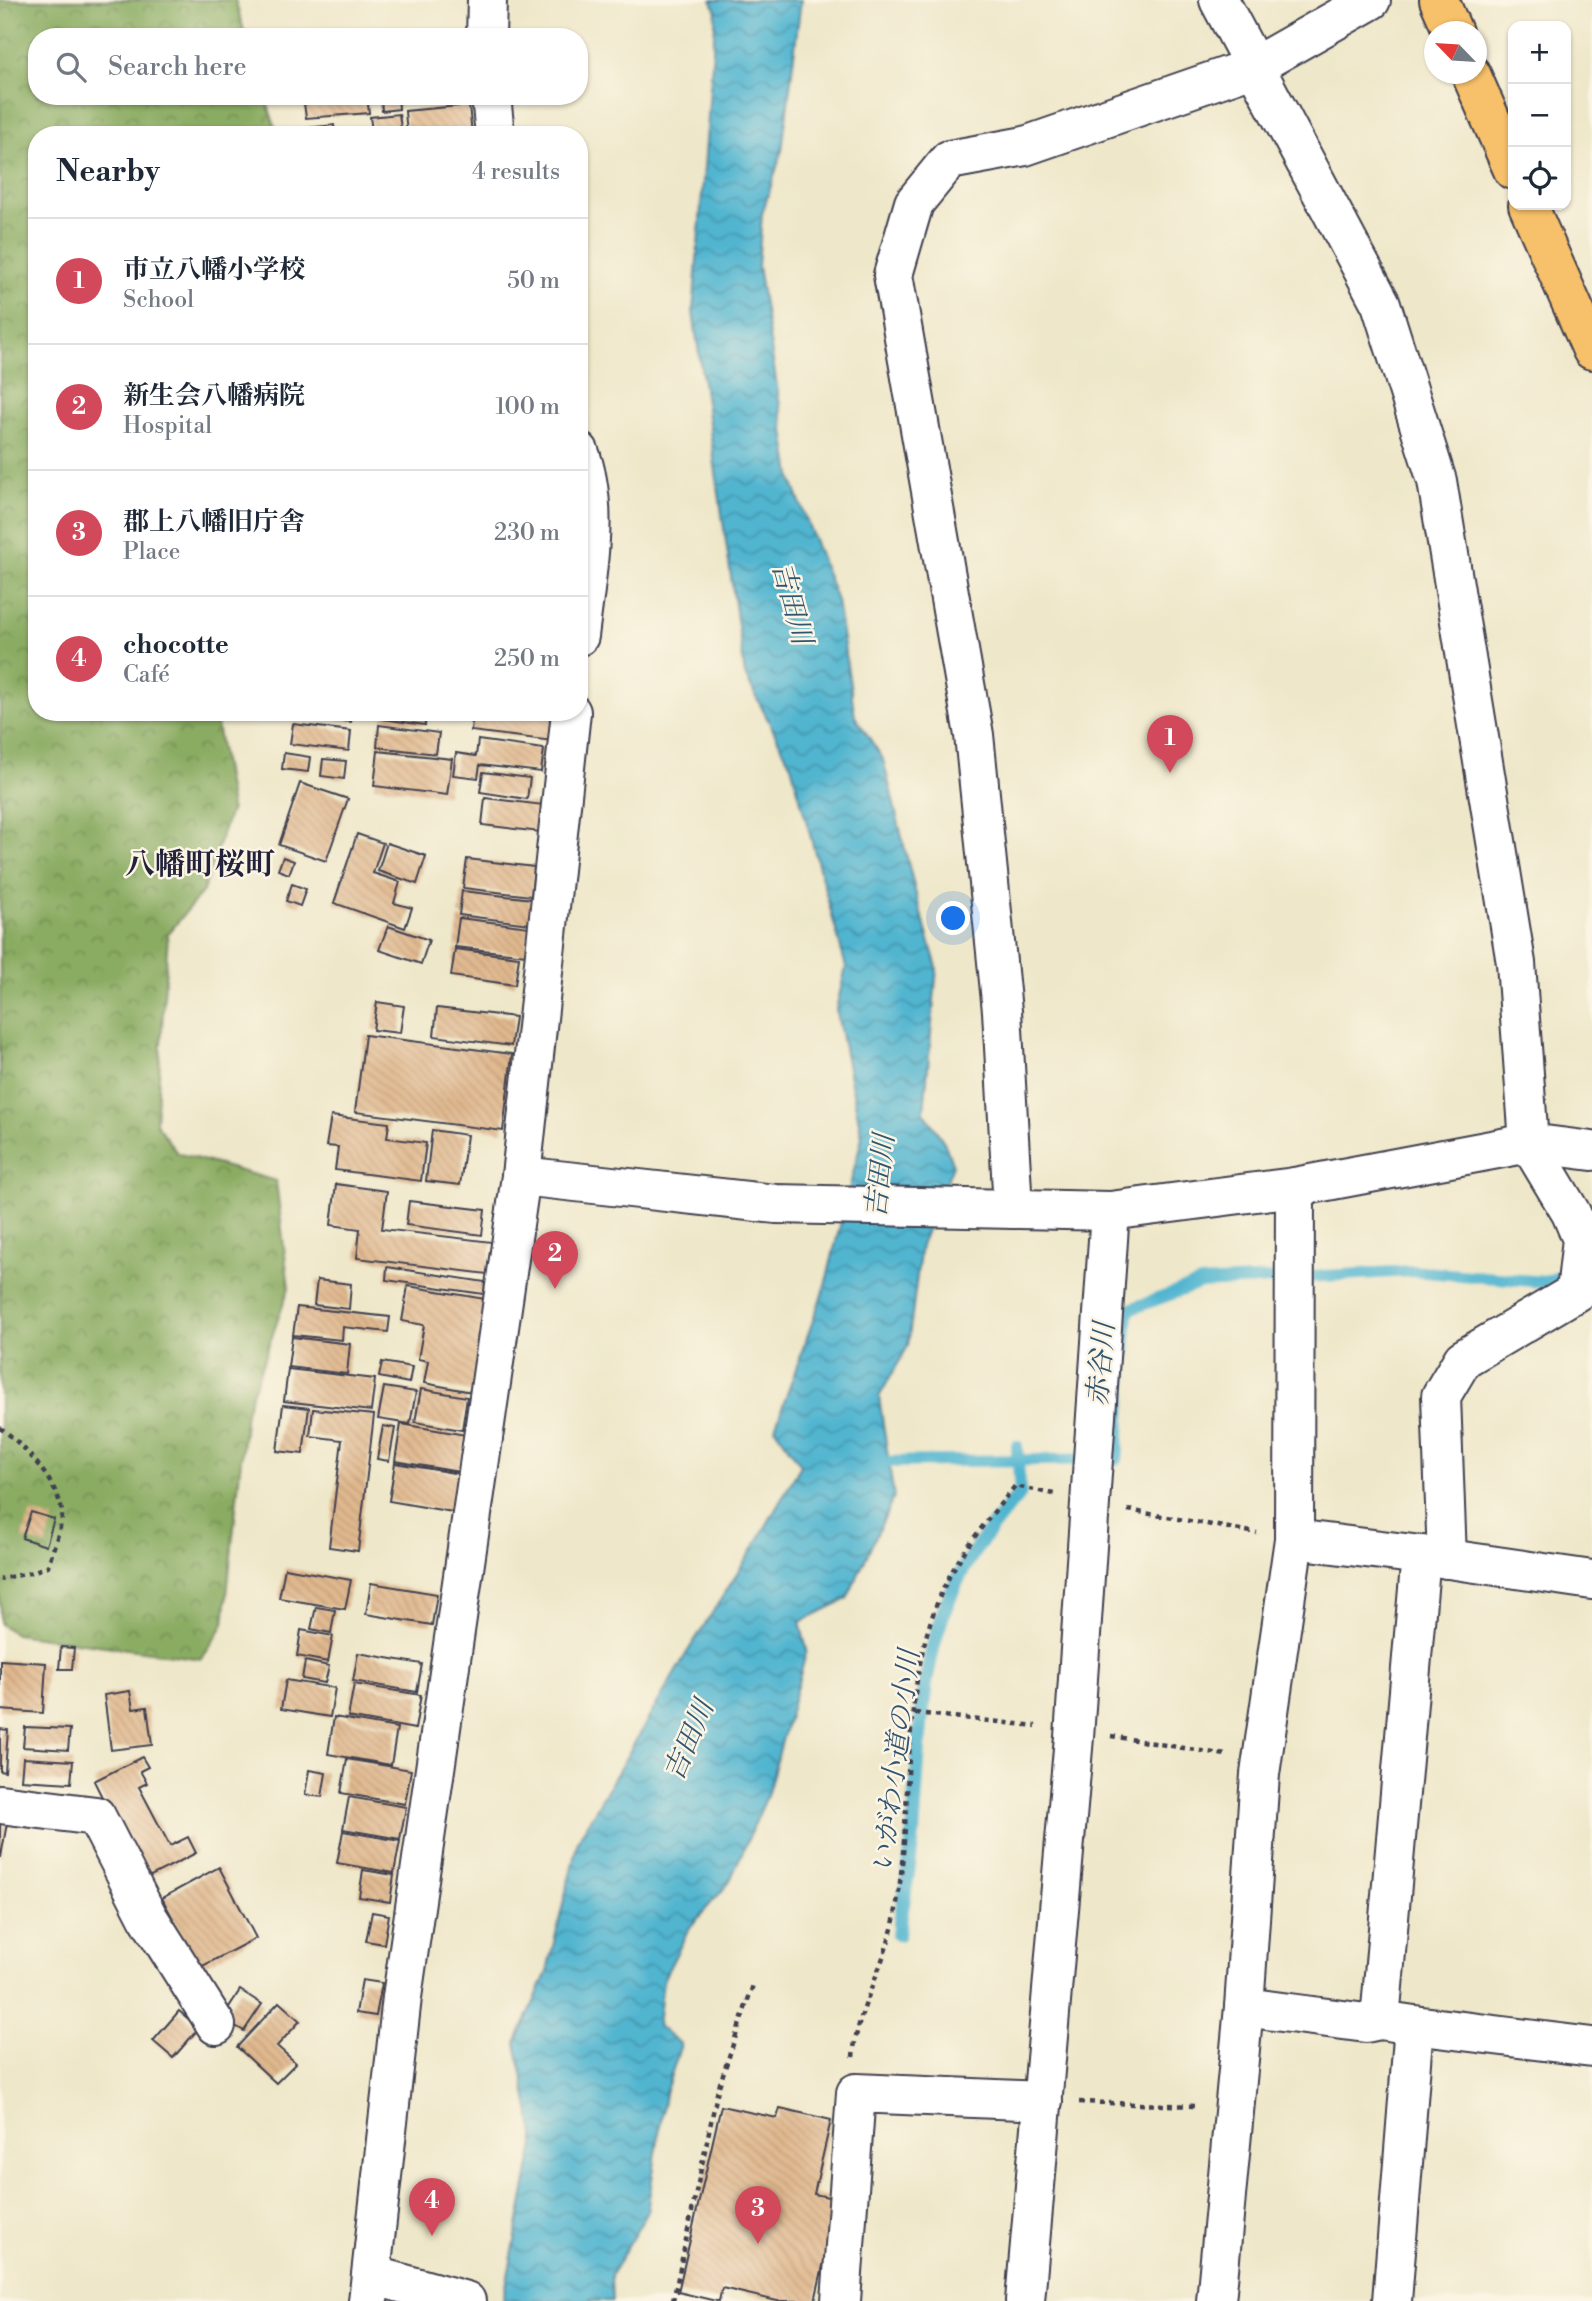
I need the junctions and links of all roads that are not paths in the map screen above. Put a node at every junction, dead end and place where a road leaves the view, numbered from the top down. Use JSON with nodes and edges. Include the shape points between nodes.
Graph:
{"nodes":[{"id":1,"x":487,"y":0,"type":"edge"},
{"id":2,"x":1219,"y":0,"type":"edge"},
{"id":3,"x":1371,"y":0,"type":"edge"},
{"id":4,"x":1439,"y":0,"type":"edge"},
{"id":5,"x":1448,"y":21,"type":"edge"},
{"id":6,"x":486,"y":28,"type":"edge"},
{"id":7,"x":1253,"y":67,"type":"junction"},
{"id":8,"x":1475,"y":84,"type":"edge"},
{"id":9,"x":492,"y":105,"type":"edge"},
{"id":10,"x":494,"y":126,"type":"edge"},
{"id":11,"x":1508,"y":159,"type":"edge"},
{"id":12,"x":1530,"y":210,"type":"edge"},
{"id":13,"x":1592,"y":351,"type":"edge"},
{"id":14,"x":570,"y":721,"type":"edge"},
{"id":15,"x":1529,"y":1143,"type":"junction"},
{"id":16,"x":1592,"y":1151,"type":"edge"},
{"id":17,"x":521,"y":1176,"type":"junction"},
{"id":18,"x":1295,"y":1187,"type":"junction"},
{"id":19,"x":1013,"y":1209,"type":"junction"},
{"id":20,"x":1110,"y":1211,"type":"junction"},
{"id":21,"x":1294,"y":1539,"type":"junction"},
{"id":22,"x":1434,"y":1557,"type":"junction"},
{"id":23,"x":1592,"y":1580,"type":"edge"},
{"id":24,"x":0,"y":1804,"type":"edge"},
{"id":25,"x":1244,"y":2007,"type":"junction"},
{"id":26,"x":1397,"y":2022,"type":"junction"},
{"id":27,"x":216,"y":2025,"type":"dead end"},
{"id":28,"x":1592,"y":2047,"type":"edge"},
{"id":29,"x":1043,"y":2101,"type":"junction"},
{"id":30,"x":370,"y":2288,"type":"edge"},
{"id":31,"x":466,"y":2301,"type":"edge"},
{"id":32,"x":841,"y":2301,"type":"edge"},
{"id":33,"x":1025,"y":2301,"type":"edge"},
{"id":34,"x":1216,"y":2301,"type":"edge"},
{"id":35,"x":1392,"y":2301,"type":"edge"}],
"edges":[{"from":1,"to":6,"type":"street"},
{"from":2,"to":7,"type":"street"},
{"from":3,"to":7,"type":"street"},
{"from":4,"to":5,"type":"main road"},
{"from":7,"to":15,"type":"street","via":[[1381,304],[1437,481],[1516,963]]},
{"from":7,"to":19,"type":"street","via":[[1025,146],[949,160],[914,203],[893,275],[974,735],[1002,1012]]},
{"from":8,"to":11,"type":"main road"},
{"from":9,"to":10,"type":"street"},
{"from":12,"to":13,"type":"main road"},
{"from":14,"to":17,"type":"street"},
{"from":15,"to":16,"type":"street"},
{"from":15,"to":18,"type":"street"},
{"from":15,"to":22,"type":"street","via":[[1572,1213],[1582,1239],[1576,1292],[1463,1359],[1441,1396]]},
{"from":17,"to":19,"type":"street","via":[[776,1204]]},
{"from":17,"to":30,"type":"street","via":[[402,1997]]},
{"from":18,"to":20,"type":"street"},
{"from":18,"to":21,"type":"street"},
{"from":19,"to":20,"type":"street"},
{"from":20,"to":29,"type":"street","via":[[1074,1737]]},
{"from":21,"to":22,"type":"street"},
{"from":21,"to":25,"type":"street","via":[[1260,1774]]},
{"from":22,"to":23,"type":"street"},
{"from":22,"to":26,"type":"street"},
{"from":24,"to":27,"type":"street","via":[[96,1816],[148,1917]]},
{"from":25,"to":26,"type":"street","via":[[1366,2023]]},
{"from":25,"to":34,"type":"street"},
{"from":26,"to":28,"type":"street"},
{"from":26,"to":35,"type":"street"},
{"from":29,"to":32,"type":"street","via":[[856,2093]]},
{"from":29,"to":33,"type":"street"},
{"from":30,"to":31,"type":"street","via":[[418,2287]]}]}
